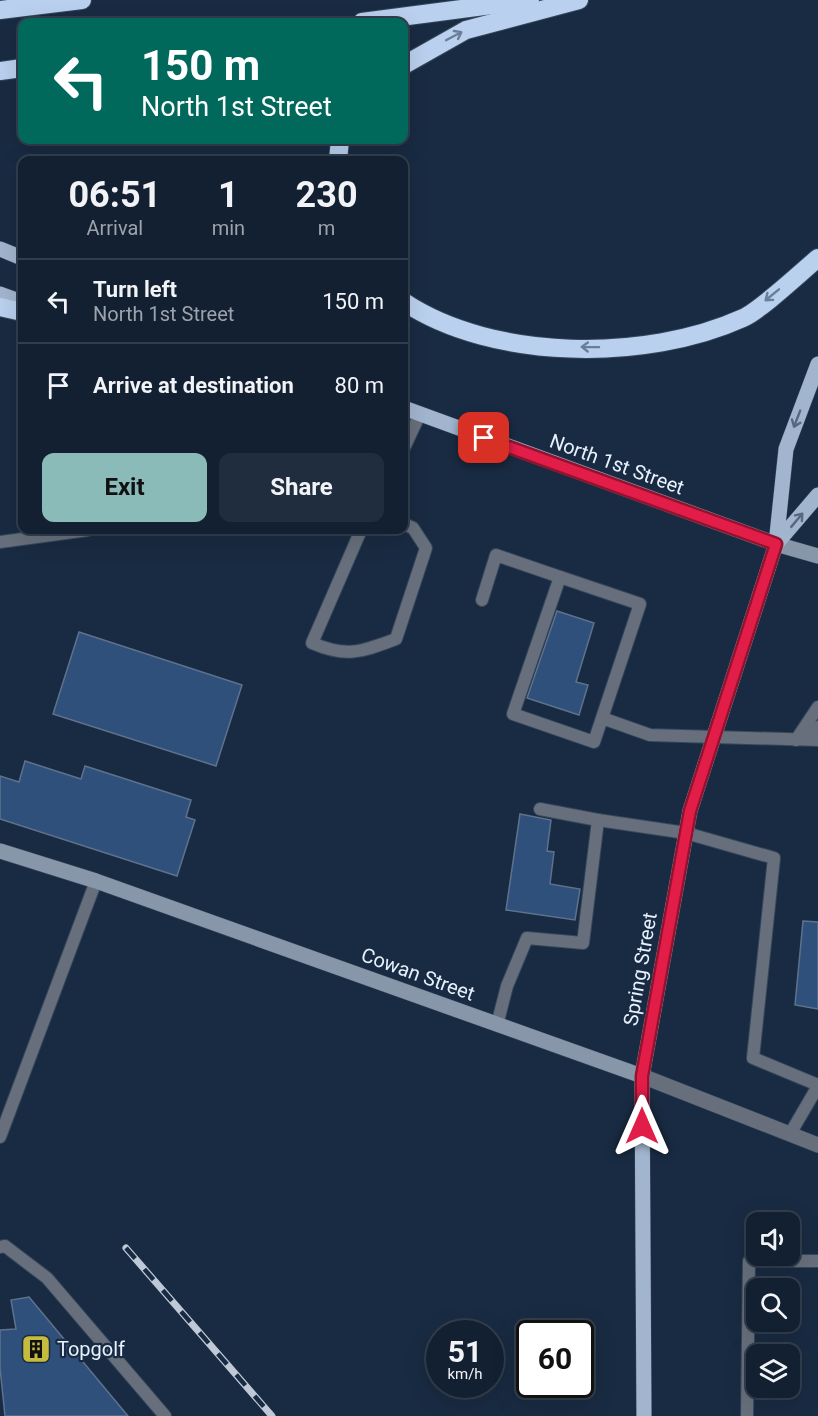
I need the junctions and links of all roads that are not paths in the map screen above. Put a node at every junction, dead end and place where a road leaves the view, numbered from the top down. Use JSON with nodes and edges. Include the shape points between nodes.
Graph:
{"nodes":[{"id":1,"x":82,"y":0,"type":"edge"},
{"id":2,"x":530,"y":0,"type":"edge"},
{"id":3,"x":579,"y":0,"type":"edge"},
{"id":4,"x":59,"y":2,"type":"edge"},
{"id":5,"x":0,"y":10,"type":"edge"},
{"id":6,"x":393,"y":18,"type":"edge"},
{"id":7,"x":408,"y":63,"type":"edge"},
{"id":8,"x":18,"y":69,"type":"edge"},
{"id":9,"x":0,"y":71,"type":"edge"},
{"id":10,"x":0,"y":249,"type":"edge"},
{"id":11,"x":18,"y":256,"type":"edge"},
{"id":12,"x":818,"y":258,"type":"edge"},
{"id":13,"x":0,"y":294,"type":"edge"},
{"id":14,"x":18,"y":301,"type":"edge"},
{"id":15,"x":408,"y":305,"type":"edge"},
{"id":16,"x":0,"y":307,"type":"edge"},
{"id":17,"x":18,"y":311,"type":"edge"},
{"id":18,"x":818,"y":364,"type":"edge"},
{"id":19,"x":408,"y":410,"type":"edge"},
{"id":20,"x":420,"y":414,"type":"junction"},
{"id":21,"x":408,"y":440,"type":"edge"},
{"id":22,"x":818,"y":495,"type":"edge"},
{"id":23,"x":408,"y":526,"type":"edge"},
{"id":24,"x":59,"y":534,"type":"edge"},
{"id":25,"x":359,"y":534,"type":"edge"},
{"id":26,"x":0,"y":542,"type":"edge"},
{"id":27,"x":776,"y":544,"type":"junction"},
{"id":28,"x":818,"y":556,"type":"edge"},
{"id":29,"x":560,"y":577,"type":"junction"},
{"id":30,"x":482,"y":600,"type":"dead end"},
{"id":31,"x":818,"y":707,"type":"edge"},
{"id":32,"x":602,"y":718,"type":"junction"},
{"id":33,"x":818,"y":728,"type":"edge"},
{"id":34,"x":714,"y":736,"type":"junction"},
{"id":35,"x":796,"y":740,"type":"junction"},
{"id":36,"x":818,"y":740,"type":"edge"},
{"id":37,"x":540,"y":808,"type":"dead end"},
{"id":38,"x":598,"y":820,"type":"junction"},
{"id":39,"x":686,"y":833,"type":"junction"},
{"id":40,"x":0,"y":851,"type":"edge"},
{"id":41,"x":96,"y":881,"type":"junction"},
{"id":42,"x":497,"y":1025,"type":"junction"},
{"id":43,"x":642,"y":1076,"type":"junction"},
{"id":44,"x":818,"y":1086,"type":"edge"},
{"id":45,"x":790,"y":1134,"type":"junction"},
{"id":46,"x":0,"y":1137,"type":"edge"},
{"id":47,"x":818,"y":1145,"type":"edge"},
{"id":48,"x":0,"y":1247,"type":"edge"},
{"id":49,"x":818,"y":1261,"type":"edge"},
{"id":50,"x":165,"y":1416,"type":"edge"},
{"id":51,"x":644,"y":1416,"type":"edge"},
{"id":52,"x":747,"y":1416,"type":"edge"}],
"edges":[{"from":1,"to":4,"type":"highway"},
{"from":2,"to":6,"type":"highway"},
{"from":7,"to":3,"type":"highway","one_way":true,"via":[[466,30]]},
{"from":4,"to":5,"type":"highway"},
{"from":8,"to":9,"type":"highway"},
{"from":10,"to":11,"type":"main road"},
{"from":12,"to":15,"type":"highway","one_way":true,"via":[[745,317],[671,342],[604,348],[531,346],[471,335]]},
{"from":13,"to":14,"type":"main road"},
{"from":16,"to":17,"type":"highway"},
{"from":18,"to":27,"type":"main road","name":"Spring Street","one_way":true,"via":[[786,449]]},
{"from":19,"to":20,"type":"main road","name":"North 1st Street"},
{"from":20,"to":21,"type":"lane"},
{"from":20,"to":27,"type":"main road","name":"North 1st Street"},
{"from":27,"to":22,"type":"main road","name":"Spring Street","one_way":true},
{"from":23,"to":25,"type":"lane","via":[[426,548],[396,639],[369,649],[336,653],[312,643]]},
{"from":24,"to":26,"type":"lane"},
{"from":27,"to":28,"type":"street","name":"North 1st Street"},
{"from":27,"to":34,"type":"main road","name":"Spring Street"},
{"from":29,"to":30,"type":"lane","via":[[496,555]]},
{"from":29,"to":32,"type":"lane","via":[[640,604]]},
{"from":29,"to":32,"type":"lane","via":[[513,714],[594,742]]},
{"from":31,"to":35,"type":"lane"},
{"from":32,"to":34,"type":"lane","via":[[650,735]]},
{"from":33,"to":35,"type":"lane"},
{"from":34,"to":35,"type":"lane"},
{"from":34,"to":39,"type":"main road","name":"Spring Street"},
{"from":35,"to":36,"type":"lane"},
{"from":37,"to":38,"type":"lane"},
{"from":38,"to":39,"type":"lane"},
{"from":38,"to":42,"type":"lane","via":[[583,943],[527,938],[507,986]]},
{"from":39,"to":43,"type":"main road","name":"Spring Street"},
{"from":39,"to":44,"type":"lane","via":[[774,858],[753,1058]]},
{"from":40,"to":41,"type":"street","name":"Cowan Street"},
{"from":41,"to":42,"type":"street","name":"Cowan Street"},
{"from":41,"to":46,"type":"lane"},
{"from":42,"to":43,"type":"street","name":"Cowan Street"},
{"from":43,"to":45,"type":"street","name":"Cowan Street"},
{"from":43,"to":51,"type":"main road","name":"Spring Street"},
{"from":44,"to":45,"type":"lane"},
{"from":45,"to":47,"type":"street","name":"Cowan Street"},
{"from":48,"to":50,"type":"lane","via":[[5,1246],[47,1278]]},
{"from":49,"to":52,"type":"lane","via":[[750,1261]]}]}
